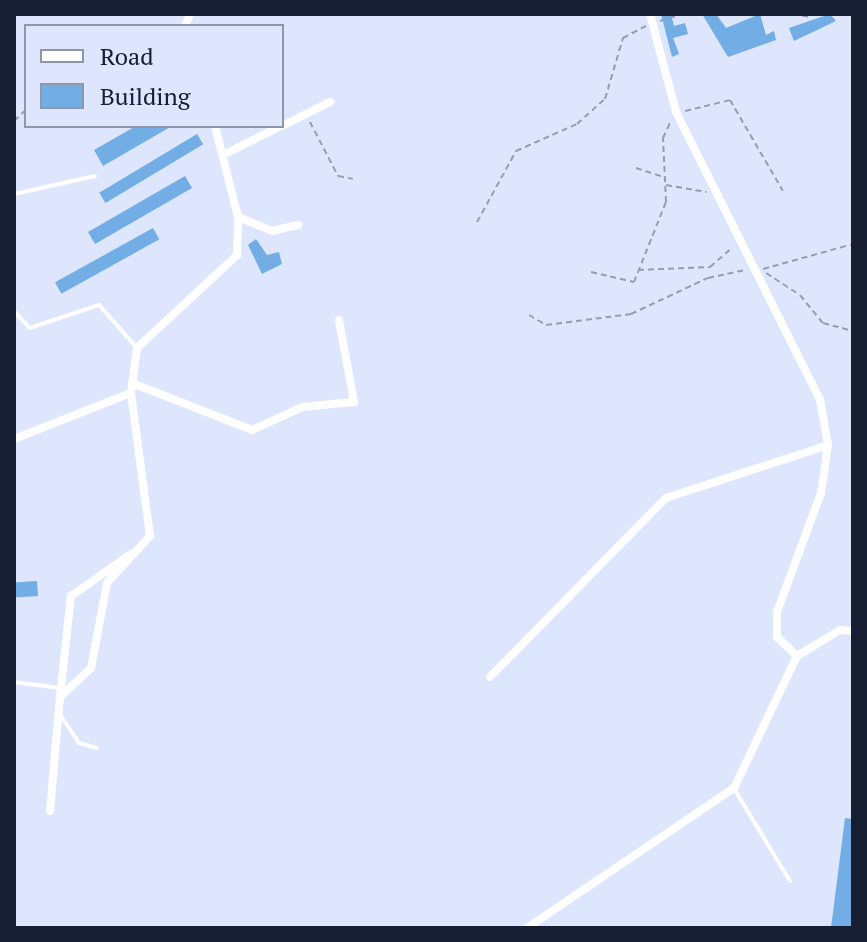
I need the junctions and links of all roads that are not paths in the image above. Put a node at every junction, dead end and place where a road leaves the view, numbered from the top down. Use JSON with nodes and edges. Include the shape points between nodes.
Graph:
{"nodes":[{"id":1,"x":650,"y":14,"type":"edge"},
{"id":2,"x":330,"y":102,"type":"dead end"},
{"id":3,"x":284,"y":125,"type":"edge"},
{"id":4,"x":216,"y":128,"type":"edge"},
{"id":5,"x":278,"y":128,"type":"edge"},
{"id":6,"x":223,"y":155,"type":"junction"},
{"id":7,"x":95,"y":176,"type":"dead end"},
{"id":8,"x":14,"y":194,"type":"edge"},
{"id":9,"x":238,"y":217,"type":"junction"},
{"id":10,"x":298,"y":225,"type":"dead end"},
{"id":11,"x":14,"y":311,"type":"edge"},
{"id":12,"x":339,"y":320,"type":"dead end"},
{"id":13,"x":137,"y":348,"type":"junction"},
{"id":14,"x":131,"y":388,"type":"junction"},
{"id":15,"x":14,"y":439,"type":"edge"},
{"id":16,"x":828,"y":445,"type":"junction"},
{"id":17,"x":145,"y":546,"type":"junction"},
{"id":18,"x":853,"y":631,"type":"edge"},
{"id":19,"x":797,"y":656,"type":"junction"},
{"id":20,"x":490,"y":677,"type":"dead end"},
{"id":21,"x":14,"y":682,"type":"edge"},
{"id":22,"x":60,"y":693,"type":"junction"},
{"id":23,"x":61,"y":716,"type":"junction"},
{"id":24,"x":97,"y":748,"type":"dead end"},
{"id":25,"x":734,"y":788,"type":"junction"},
{"id":26,"x":50,"y":811,"type":"dead end"},
{"id":27,"x":790,"y":881,"type":"dead end"},
{"id":28,"x":527,"y":928,"type":"edge"}],
"edges":[{"from":1,"to":16,"type":"street","via":[[676,112],[820,400]]},
{"from":2,"to":3,"type":"street"},
{"from":4,"to":6,"type":"street"},
{"from":5,"to":6,"type":"street"},
{"from":6,"to":9,"type":"street"},
{"from":7,"to":8,"type":"lane"},
{"from":9,"to":10,"type":"street","via":[[272,231]]},
{"from":9,"to":13,"type":"street","via":[[231,265]]},
{"from":11,"to":13,"type":"lane","via":[[30,328],[99,305]]},
{"from":12,"to":14,"type":"street","via":[[354,402],[302,407],[252,430]]},
{"from":13,"to":14,"type":"street"},
{"from":14,"to":15,"type":"street"},
{"from":14,"to":17,"type":"street","via":[[150,531]]},
{"from":16,"to":19,"type":"street","via":[[821,493],[777,612],[777,637]]},
{"from":16,"to":20,"type":"street","via":[[666,498]]},
{"from":17,"to":22,"type":"street","via":[[107,583],[91,668]]},
{"from":17,"to":22,"type":"street","via":[[71,596]]},
{"from":18,"to":19,"type":"street","via":[[840,630]]},
{"from":19,"to":25,"type":"street"},
{"from":21,"to":22,"type":"lane"},
{"from":22,"to":23,"type":"street"},
{"from":23,"to":24,"type":"lane","via":[[79,743]]},
{"from":23,"to":26,"type":"street"},
{"from":25,"to":27,"type":"lane"},
{"from":25,"to":28,"type":"street"}]}
